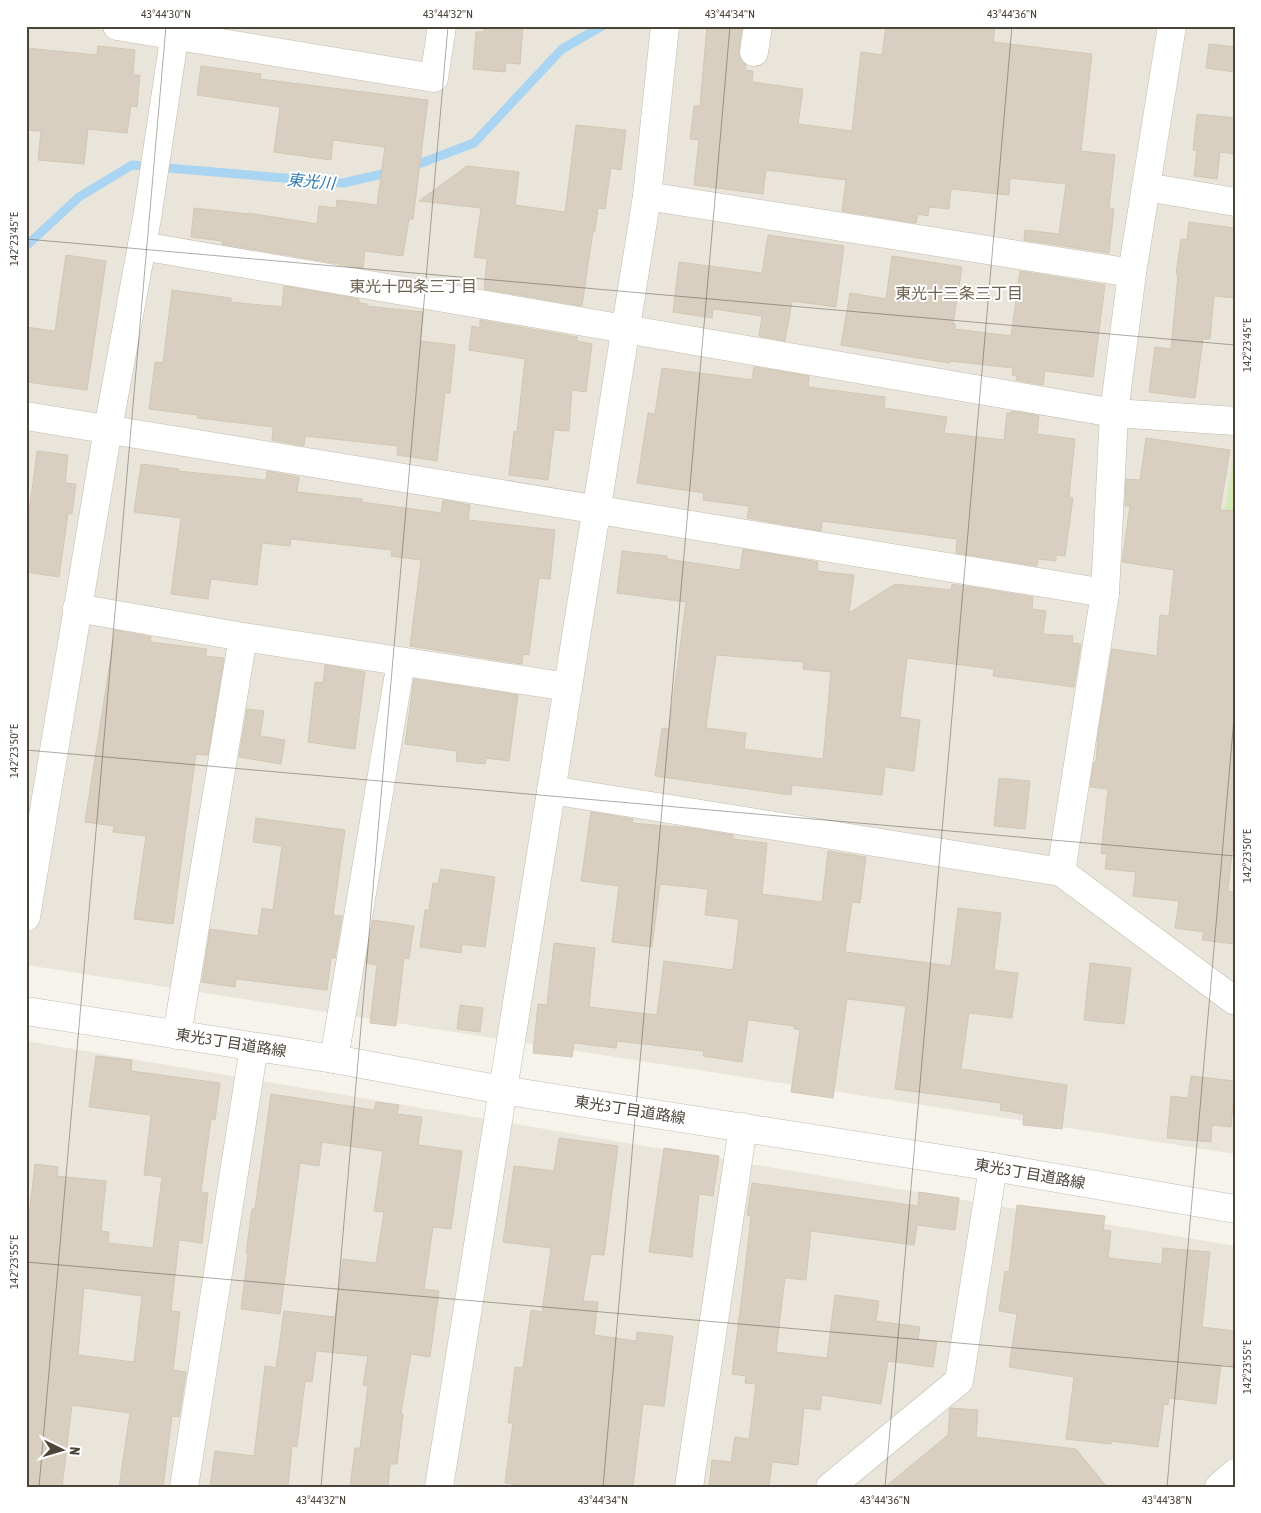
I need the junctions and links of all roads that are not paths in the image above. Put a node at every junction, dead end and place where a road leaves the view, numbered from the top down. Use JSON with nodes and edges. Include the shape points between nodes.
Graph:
{"nodes":[{"id":1,"x":117,"y":26,"type":"edge"},
{"id":2,"x":442,"y":26,"type":"edge"},
{"id":3,"x":665,"y":26,"type":"edge"},
{"id":4,"x":1172,"y":26,"type":"edge"},
{"id":5,"x":175,"y":31,"type":"edge"},
{"id":6,"x":1146,"y":187,"type":"junction"},
{"id":7,"x":647,"y":196,"type":"junction"},
{"id":8,"x":1235,"y":202,"type":"edge"},
{"id":9,"x":142,"y":246,"type":"junction"},
{"id":10,"x":1132,"y":273,"type":"junction"},
{"id":11,"x":626,"y":330,"type":"junction"},
{"id":12,"x":1114,"y":413,"type":"junction"},
{"id":13,"x":26,"y":416,"type":"edge"},
{"id":14,"x":1235,"y":422,"type":"edge"},
{"id":15,"x":108,"y":428,"type":"junction"},
{"id":16,"x":596,"y":510,"type":"junction"},
{"id":17,"x":1105,"y":593,"type":"junction"},
{"id":18,"x":77,"y":608,"type":"junction"},
{"id":19,"x":243,"y":636,"type":"junction"},
{"id":20,"x":401,"y":662,"type":"junction"},
{"id":21,"x":568,"y":687,"type":"junction"},
{"id":22,"x":551,"y":790,"type":"junction"},
{"id":23,"x":1060,"y":872,"type":"junction"},
{"id":24,"x":26,"y":917,"type":"edge"},
{"id":25,"x":1233,"y":996,"type":"edge"},
{"id":26,"x":26,"y":1011,"type":"edge"},
{"id":27,"x":177,"y":1035,"type":"junction"},
{"id":28,"x":254,"y":1047,"type":"junction"},
{"id":29,"x":334,"y":1059,"type":"junction"},
{"id":30,"x":502,"y":1090,"type":"junction"},
{"id":31,"x":743,"y":1127,"type":"junction"},
{"id":32,"x":993,"y":1167,"type":"junction"},
{"id":33,"x":1235,"y":1209,"type":"edge"},
{"id":34,"x":1235,"y":1473,"type":"edge"},
{"id":35,"x":184,"y":1487,"type":"edge"},
{"id":36,"x":439,"y":1487,"type":"edge"},
{"id":37,"x":689,"y":1487,"type":"edge"},
{"id":38,"x":830,"y":1487,"type":"edge"},
{"id":39,"x":1219,"y":1487,"type":"edge"}],
"edges":[{"from":1,"to":5,"type":"street"},
{"from":2,"to":5,"type":"street","via":[[434,78]]},
{"from":3,"to":7,"type":"street"},
{"from":4,"to":6,"type":"street"},
{"from":5,"to":9,"type":"street"},
{"from":6,"to":8,"type":"street"},
{"from":6,"to":10,"type":"street"},
{"from":7,"to":10,"type":"street"},
{"from":7,"to":11,"type":"street"},
{"from":9,"to":11,"type":"street"},
{"from":9,"to":15,"type":"street"},
{"from":10,"to":12,"type":"street"},
{"from":11,"to":12,"type":"street"},
{"from":11,"to":16,"type":"street"},
{"from":12,"to":14,"type":"street"},
{"from":12,"to":17,"type":"street"},
{"from":13,"to":15,"type":"street"},
{"from":15,"to":16,"type":"street"},
{"from":15,"to":18,"type":"street"},
{"from":16,"to":17,"type":"street"},
{"from":16,"to":21,"type":"street"},
{"from":17,"to":23,"type":"street"},
{"from":18,"to":19,"type":"street"},
{"from":18,"to":24,"type":"street"},
{"from":19,"to":20,"type":"street"},
{"from":19,"to":27,"type":"street"},
{"from":20,"to":21,"type":"street"},
{"from":20,"to":29,"type":"street"},
{"from":21,"to":22,"type":"street"},
{"from":22,"to":23,"type":"street"},
{"from":22,"to":30,"type":"street"},
{"from":23,"to":25,"type":"street"},
{"from":26,"to":27,"type":"street","name":"東光3丁目道路線"},
{"from":27,"to":28,"type":"street","name":"東光3丁目道路線"},
{"from":28,"to":29,"type":"street","name":"東光3丁目道路線"},
{"from":28,"to":35,"type":"street"},
{"from":29,"to":30,"type":"street","name":"東光3丁目道路線"},
{"from":30,"to":31,"type":"street","name":"東光3丁目道路線"},
{"from":30,"to":36,"type":"street"},
{"from":31,"to":32,"type":"street","name":"東光3丁目道路線"},
{"from":31,"to":37,"type":"street"},
{"from":32,"to":33,"type":"street","name":"東光3丁目道路線"},
{"from":32,"to":38,"type":"street","via":[[959,1381]]},
{"from":34,"to":39,"type":"street"}]}
